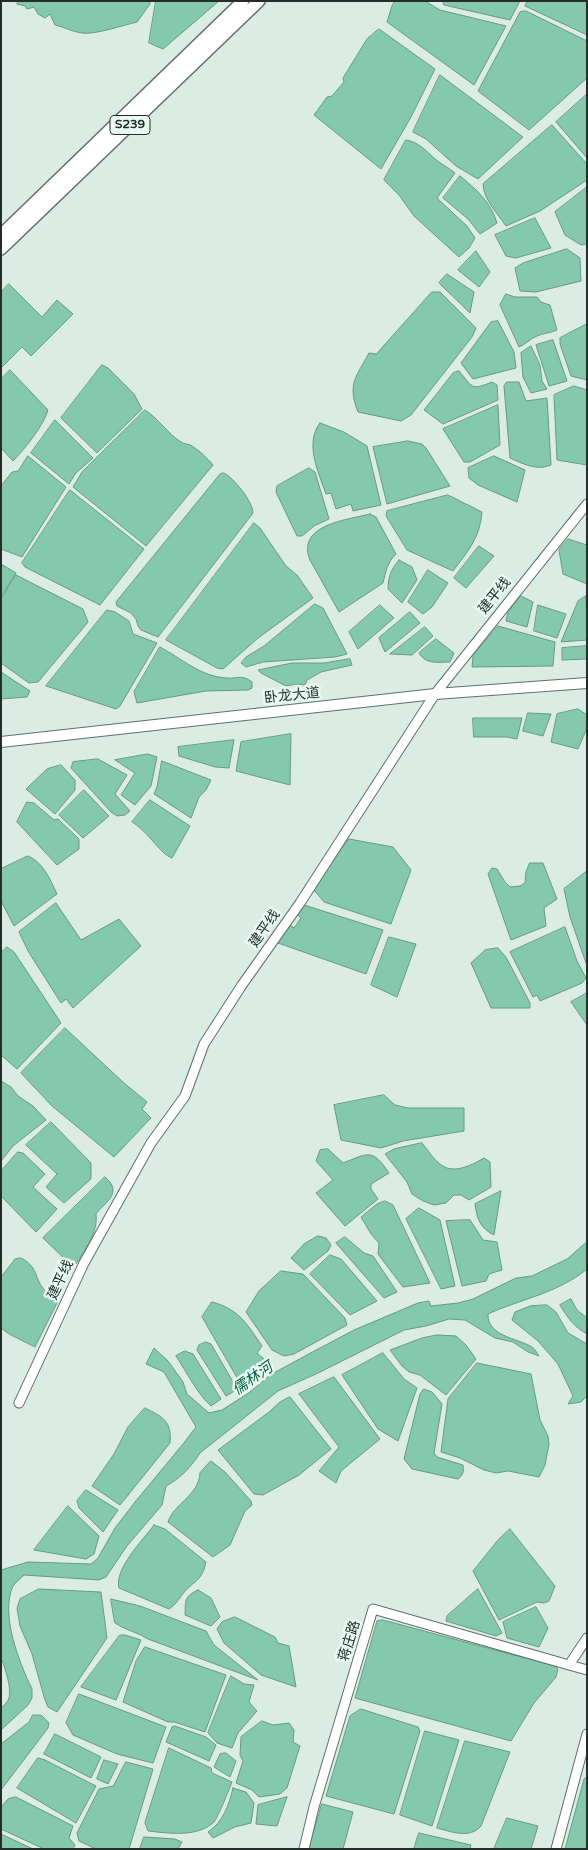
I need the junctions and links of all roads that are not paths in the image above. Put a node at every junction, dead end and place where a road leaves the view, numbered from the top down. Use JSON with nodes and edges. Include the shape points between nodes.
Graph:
{"nodes":[{"id":1,"x":243,"y":1,"type":"edge"},
{"id":2,"x":259,"y":1,"type":"edge"},
{"id":3,"x":1,"y":235,"type":"edge"},
{"id":4,"x":1,"y":249,"type":"edge"},
{"id":5,"x":587,"y":504,"type":"edge"},
{"id":6,"x":587,"y":683,"type":"edge"},
{"id":7,"x":436,"y":694,"type":"junction"},
{"id":8,"x":1,"y":742,"type":"edge"},
{"id":9,"x":19,"y":1404,"type":"dead end"},
{"id":10,"x":587,"y":1638,"type":"edge"},
{"id":11,"x":569,"y":1665,"type":"junction"},
{"id":12,"x":587,"y":1670,"type":"edge"},
{"id":13,"x":587,"y":1734,"type":"edge"},
{"id":14,"x":304,"y":1849,"type":"edge"},
{"id":15,"x":556,"y":1849,"type":"edge"}],
"edges":[{"from":1,"to":3,"type":"main road","number":"S239"},
{"from":2,"to":4,"type":"main road","number":"S239"},
{"from":5,"to":7,"type":"street","name":"建平线"},
{"from":6,"to":7,"type":"main road","name":"卧龙大道"},
{"from":7,"to":8,"type":"main road","name":"卧龙大道"},
{"from":7,"to":9,"type":"street","name":"建平线","via":[[204,1044],[185,1096],[151,1143],[84,1263]]},
{"from":10,"to":11,"type":"street"},
{"from":11,"to":12,"type":"street"},
{"from":11,"to":14,"type":"street","name":"蒋庄路","via":[[373,1609]]},
{"from":13,"to":15,"type":"street"}]}
